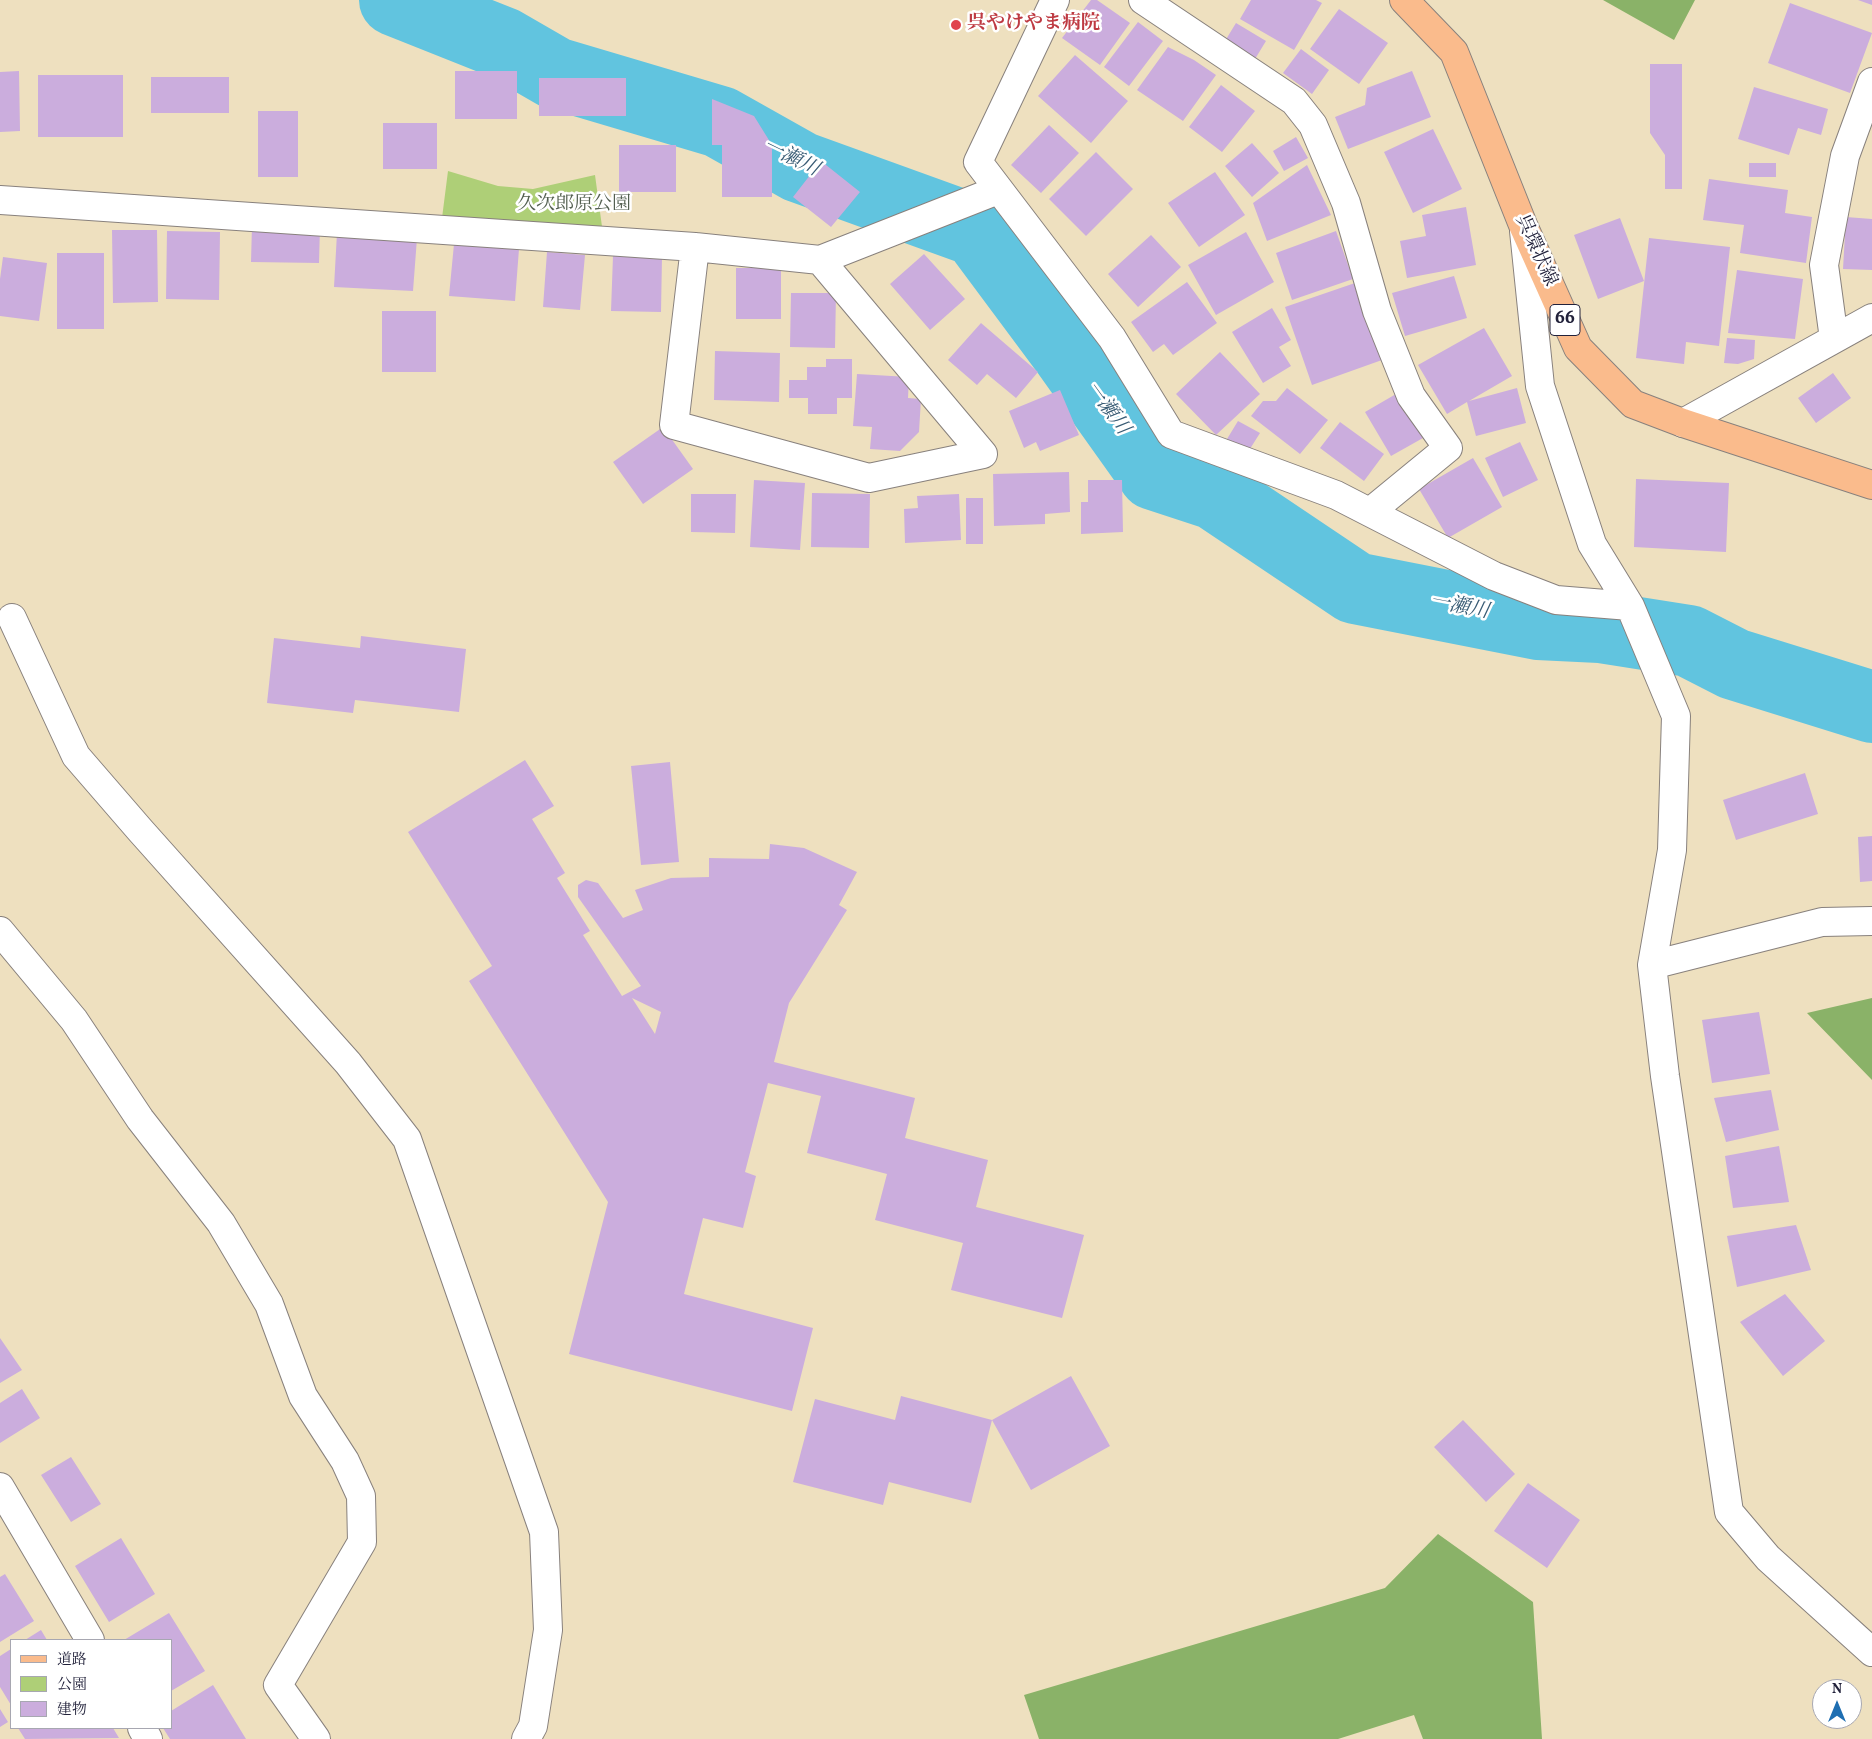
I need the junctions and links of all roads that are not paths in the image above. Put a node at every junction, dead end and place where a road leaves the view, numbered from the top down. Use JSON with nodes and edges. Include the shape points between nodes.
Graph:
{"nodes":[{"id":1,"x":1055,"y":0,"type":"edge"},
{"id":2,"x":1143,"y":0,"type":"edge"},
{"id":3,"x":1404,"y":0,"type":"edge"},
{"id":4,"x":1872,"y":82,"type":"edge"},
{"id":5,"x":998,"y":190,"type":"junction"},
{"id":6,"x":0,"y":200,"type":"edge"},
{"id":7,"x":1523,"y":225,"type":"junction"},
{"id":8,"x":695,"y":248,"type":"junction"},
{"id":9,"x":820,"y":260,"type":"junction"},
{"id":10,"x":1872,"y":318,"type":"edge"},
{"id":11,"x":1834,"y":339,"type":"junction"},
{"id":12,"x":1683,"y":423,"type":"junction"},
{"id":13,"x":1872,"y":485,"type":"edge"},
{"id":14,"x":1370,"y":512,"type":"junction"},
{"id":15,"x":1630,"y":606,"type":"junction"},
{"id":16,"x":12,"y":618,"type":"dead end"},
{"id":17,"x":1872,"y":921,"type":"edge"},
{"id":18,"x":0,"y":931,"type":"edge"},
{"id":19,"x":1652,"y":965,"type":"junction"},
{"id":20,"x":0,"y":1487,"type":"edge"},
{"id":21,"x":89,"y":1639,"type":"edge"},
{"id":22,"x":1872,"y":1652,"type":"edge"},
{"id":23,"x":316,"y":1739,"type":"edge"},
{"id":24,"x":526,"y":1739,"type":"edge"}],
"edges":[{"from":1,"to":5,"type":"street","via":[[978,162]]},
{"from":2,"to":14,"type":"street","via":[[1294,101],[1313,125],[1346,204],[1377,311],[1411,396],[1448,448]]},
{"from":3,"to":7,"type":"main road","name":"呉環状線","number":"66","via":[[1454,52]]},
{"from":4,"to":11,"type":"street","via":[[1844,156],[1824,265]]},
{"from":5,"to":9,"type":"street"},
{"from":5,"to":14,"type":"street","via":[[1112,338],[1171,434],[1336,495]]},
{"from":6,"to":8,"type":"street"},
{"from":7,"to":12,"type":"main road","name":"呉環状線","number":"66","via":[[1578,348],[1633,404]]},
{"from":7,"to":15,"type":"street","via":[[1540,386],[1592,544]]},
{"from":8,"to":9,"type":"street"},
{"from":8,"to":9,"type":"street","via":[[674,425],[869,478],[983,454]]},
{"from":10,"to":11,"type":"street"},
{"from":11,"to":12,"type":"street"},
{"from":12,"to":13,"type":"main road","name":"呉環状線","number":"66"},
{"from":14,"to":15,"type":"street","via":[[1494,576],[1556,600]]},
{"from":15,"to":19,"type":"street","via":[[1676,716],[1672,850]]},
{"from":16,"to":24,"type":"street","via":[[76,756],[348,1063],[407,1139],[544,1532],[548,1630],[533,1726]]},
{"from":17,"to":19,"type":"street","via":[[1822,922]]},
{"from":18,"to":23,"type":"street","via":[[74,1020],[140,1119],[221,1223],[269,1304],[303,1396],[345,1461],[361,1496],[362,1542],[278,1685]]},
{"from":19,"to":22,"type":"street","via":[[1665,1076],[1729,1512],[1768,1558]]},
{"from":20,"to":21,"type":"street"}]}
